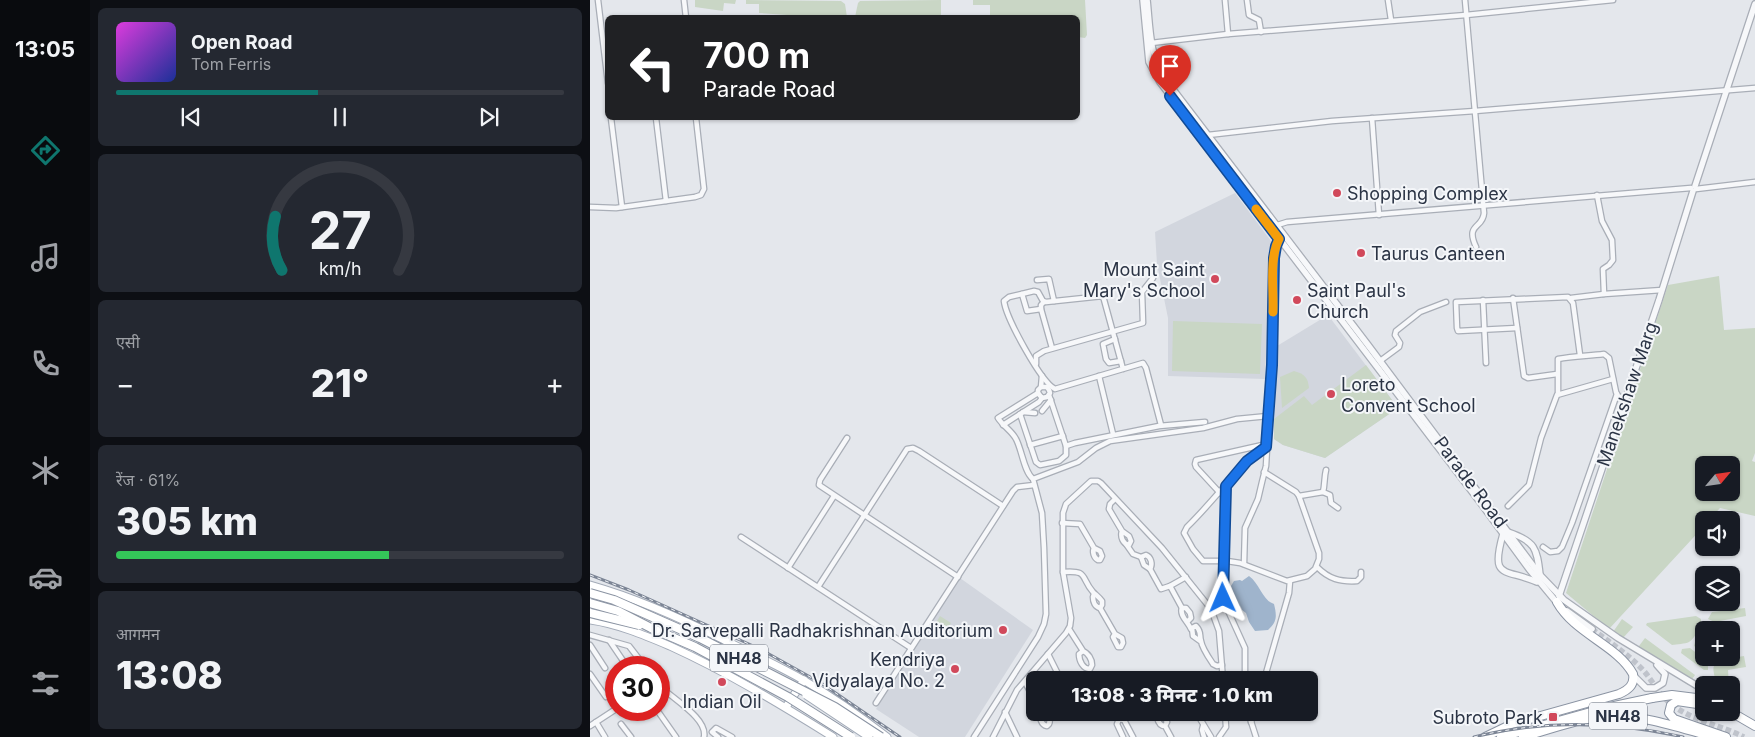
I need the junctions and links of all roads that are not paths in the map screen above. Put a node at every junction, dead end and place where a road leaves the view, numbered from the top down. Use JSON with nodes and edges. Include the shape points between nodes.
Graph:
{"nodes":[{"id":1,"x":598,"y":0,"type":"edge"},
{"id":2,"x":684,"y":0,"type":"edge"},
{"id":3,"x":1143,"y":0,"type":"edge"},
{"id":4,"x":1147,"y":0,"type":"edge"},
{"id":5,"x":1225,"y":0,"type":"edge"},
{"id":6,"x":1247,"y":0,"type":"edge"},
{"id":7,"x":1388,"y":0,"type":"edge"},
{"id":8,"x":1464,"y":0,"type":"edge"},
{"id":9,"x":1613,"y":0,"type":"edge"},
{"id":10,"x":1755,"y":4,"type":"edge"},
{"id":11,"x":686,"y":15,"type":"edge"},
{"id":12,"x":1466,"y":15,"type":"junction"},
{"id":13,"x":1391,"y":20,"type":"junction"},
{"id":14,"x":1261,"y":32,"type":"junction"},
{"id":15,"x":1228,"y":34,"type":"junction"},
{"id":16,"x":1149,"y":44,"type":"junction"},
{"id":17,"x":605,"y":58,"type":"edge"},
{"id":18,"x":1755,"y":88,"type":"edge"},
{"id":19,"x":1725,"y":90,"type":"junction"},
{"id":20,"x":1475,"y":111,"type":"junction"},
{"id":21,"x":1372,"y":118,"type":"junction"},
{"id":22,"x":612,"y":120,"type":"edge"},
{"id":23,"x":656,"y":120,"type":"edge"},
{"id":24,"x":696,"y":120,"type":"edge"},
{"id":25,"x":1208,"y":135,"type":"junction"},
{"id":26,"x":1755,"y":182,"type":"edge"},
{"id":27,"x":1694,"y":189,"type":"junction"},
{"id":28,"x":1597,"y":195,"type":"junction"},
{"id":29,"x":666,"y":201,"type":"junction"},
{"id":30,"x":1482,"y":206,"type":"junction"},
{"id":31,"x":590,"y":207,"type":"edge"},
{"id":32,"x":622,"y":207,"type":"junction"},
{"id":33,"x":1379,"y":215,"type":"junction"},
{"id":34,"x":1273,"y":226,"type":"junction"},
{"id":35,"x":1282,"y":237,"type":"junction"},
{"id":36,"x":1476,"y":247,"type":"dead end"},
{"id":37,"x":1154,"y":274,"type":"dead end"},
{"id":38,"x":1037,"y":280,"type":"dead end"},
{"id":39,"x":1662,"y":290,"type":"junction"},
{"id":40,"x":1022,"y":294,"type":"junction"},
{"id":41,"x":1604,"y":294,"type":"junction"},
{"id":42,"x":1513,"y":298,"type":"junction"},
{"id":43,"x":1570,"y":298,"type":"junction"},
{"id":44,"x":1483,"y":300,"type":"junction"},
{"id":45,"x":1054,"y":301,"type":"junction"},
{"id":46,"x":1044,"y":302,"type":"junction"},
{"id":47,"x":1446,"y":302,"type":"dead end"},
{"id":48,"x":1041,"y":308,"type":"junction"},
{"id":49,"x":1517,"y":328,"type":"junction"},
{"id":50,"x":1484,"y":330,"type":"junction"},
{"id":51,"x":1113,"y":332,"type":"junction"},
{"id":52,"x":1115,"y":339,"type":"junction"},
{"id":53,"x":1052,"y":348,"type":"junction"},
{"id":54,"x":1580,"y":355,"type":"junction"},
{"id":55,"x":1121,"y":361,"type":"junction"},
{"id":56,"x":1380,"y":361,"type":"junction"},
{"id":57,"x":1486,"y":363,"type":"dead end"},
{"id":58,"x":1037,"y":368,"type":"junction"},
{"id":59,"x":1123,"y":369,"type":"junction"},
{"id":60,"x":1557,"y":374,"type":"junction"},
{"id":61,"x":1099,"y":376,"type":"junction"},
{"id":62,"x":1613,"y":379,"type":"junction"},
{"id":63,"x":1045,"y":386,"type":"junction"},
{"id":64,"x":1038,"y":393,"type":"junction"},
{"id":65,"x":1051,"y":394,"type":"junction"},
{"id":66,"x":1558,"y":394,"type":"junction"},
{"id":67,"x":1617,"y":394,"type":"junction"},
{"id":68,"x":1042,"y":398,"type":"junction"},
{"id":69,"x":1626,"y":399,"type":"junction"},
{"id":70,"x":1042,"y":411,"type":"dead end"},
{"id":71,"x":1022,"y":413,"type":"junction"},
{"id":72,"x":1036,"y":413,"type":"dead end"},
{"id":73,"x":1269,"y":414,"type":"junction"},
{"id":74,"x":1205,"y":422,"type":"dead end"},
{"id":75,"x":1003,"y":425,"type":"junction"},
{"id":76,"x":1161,"y":425,"type":"junction"},
{"id":77,"x":1429,"y":432,"type":"junction"},
{"id":78,"x":1113,"y":434,"type":"junction"},
{"id":79,"x":1063,"y":436,"type":"junction"},
{"id":80,"x":847,"y":438,"type":"dead end"},
{"id":81,"x":1030,"y":445,"type":"junction"},
{"id":82,"x":1066,"y":446,"type":"junction"},
{"id":83,"x":1267,"y":446,"type":"junction"},
{"id":84,"x":1326,"y":470,"type":"dead end"},
{"id":85,"x":1264,"y":472,"type":"junction"},
{"id":86,"x":1033,"y":479,"type":"junction"},
{"id":87,"x":1034,"y":485,"type":"junction"},
{"id":88,"x":1226,"y":486,"type":"junction"},
{"id":89,"x":1323,"y":492,"type":"junction"},
{"id":90,"x":1220,"y":493,"type":"junction"},
{"id":91,"x":834,"y":496,"type":"junction"},
{"id":92,"x":1299,"y":496,"type":"junction"},
{"id":93,"x":1115,"y":499,"type":"junction"},
{"id":94,"x":1003,"y":506,"type":"junction"},
{"id":95,"x":1508,"y":506,"type":"dead end"},
{"id":96,"x":1338,"y":508,"type":"dead end"},
{"id":97,"x":863,"y":516,"type":"junction"},
{"id":98,"x":1062,"y":523,"type":"junction"},
{"id":99,"x":1122,"y":532,"type":"junction"},
{"id":100,"x":1506,"y":533,"type":"junction"},
{"id":101,"x":741,"y":537,"type":"dead end"},
{"id":102,"x":1126,"y":544,"type":"junction"},
{"id":103,"x":1543,"y":547,"type":"dead end"},
{"id":104,"x":1094,"y":548,"type":"dead end"},
{"id":105,"x":1141,"y":557,"type":"junction"},
{"id":106,"x":1223,"y":561,"type":"junction"},
{"id":107,"x":1244,"y":564,"type":"junction"},
{"id":108,"x":1316,"y":566,"type":"junction"},
{"id":109,"x":788,"y":568,"type":"junction"},
{"id":110,"x":1150,"y":569,"type":"junction"},
{"id":111,"x":1063,"y":572,"type":"junction"},
{"id":112,"x":1361,"y":572,"type":"dead end"},
{"id":113,"x":1540,"y":575,"type":"junction"},
{"id":114,"x":958,"y":577,"type":"junction"},
{"id":115,"x":1186,"y":577,"type":"junction"},
{"id":116,"x":1290,"y":581,"type":"junction"},
{"id":117,"x":1540,"y":583,"type":"junction"},
{"id":118,"x":590,"y":585,"type":"edge"},
{"id":119,"x":1170,"y":586,"type":"junction"},
{"id":120,"x":818,"y":587,"type":"junction"},
{"id":121,"x":590,"y":593,"type":"edge"},
{"id":122,"x":1558,"y":599,"type":"junction"},
{"id":123,"x":590,"y":603,"type":"edge"},
{"id":124,"x":644,"y":604,"type":"junction"},
{"id":125,"x":1182,"y":608,"type":"junction"},
{"id":126,"x":590,"y":613,"type":"edge"},
{"id":127,"x":590,"y":620,"type":"edge"},
{"id":128,"x":1188,"y":621,"type":"junction"},
{"id":129,"x":651,"y":628,"type":"junction"},
{"id":130,"x":1069,"y":629,"type":"junction"},
{"id":131,"x":1191,"y":629,"type":"junction"},
{"id":132,"x":1592,"y":629,"type":"tunnel mouth"},
{"id":133,"x":633,"y":632,"type":"junction"},
{"id":134,"x":1115,"y":634,"type":"dead end"},
{"id":135,"x":590,"y":635,"type":"edge"},
{"id":136,"x":609,"y":640,"type":"junction"},
{"id":137,"x":1200,"y":641,"type":"junction"},
{"id":138,"x":590,"y":645,"type":"edge"},
{"id":139,"x":911,"y":648,"type":"junction"},
{"id":140,"x":1637,"y":650,"type":"junction"},
{"id":141,"x":1083,"y":651,"type":"dead end"},
{"id":142,"x":1048,"y":654,"type":"junction"},
{"id":143,"x":620,"y":656,"type":"edge"},
{"id":144,"x":637,"y":656,"type":"edge"},
{"id":145,"x":1222,"y":666,"type":"junction"},
{"id":146,"x":605,"y":668,"type":"dead end"},
{"id":147,"x":1056,"y":671,"type":"edge"},
{"id":148,"x":1222,"y":671,"type":"edge"},
{"id":149,"x":1245,"y":671,"type":"edge"},
{"id":150,"x":1267,"y":671,"type":"edge"},
{"id":151,"x":590,"y":674,"type":"edge"},
{"id":152,"x":1634,"y":676,"type":"junction"},
{"id":153,"x":804,"y":680,"type":"junction"},
{"id":154,"x":1025,"y":682,"type":"joint"},
{"id":155,"x":789,"y":683,"type":"junction"},
{"id":156,"x":1695,"y":685,"type":"edge"},
{"id":157,"x":670,"y":694,"type":"edge"},
{"id":158,"x":605,"y":696,"type":"edge"},
{"id":159,"x":1695,"y":698,"type":"edge"},
{"id":160,"x":876,"y":703,"type":"dead end"},
{"id":161,"x":1695,"y":704,"type":"edge"},
{"id":162,"x":786,"y":707,"type":"junction"},
{"id":163,"x":1005,"y":712,"type":"junction"},
{"id":164,"x":605,"y":716,"type":"edge"},
{"id":165,"x":1740,"y":717,"type":"edge"},
{"id":166,"x":665,"y":721,"type":"edge"},
{"id":167,"x":1200,"y":721,"type":"edge"},
{"id":168,"x":1226,"y":721,"type":"edge"},
{"id":169,"x":596,"y":722,"type":"junction"},
{"id":170,"x":1251,"y":722,"type":"edge"},
{"id":171,"x":622,"y":724,"type":"dead end"},
{"id":172,"x":590,"y":726,"type":"edge"},
{"id":173,"x":1165,"y":726,"type":"dead end"},
{"id":174,"x":1203,"y":726,"type":"junction"},
{"id":175,"x":1755,"y":726,"type":"edge"},
{"id":176,"x":713,"y":730,"type":"junction"},
{"id":177,"x":704,"y":735,"type":"edge"},
{"id":178,"x":605,"y":737,"type":"edge"},
{"id":179,"x":631,"y":737,"type":"edge"},
{"id":180,"x":676,"y":737,"type":"edge"},
{"id":181,"x":718,"y":737,"type":"edge"},
{"id":182,"x":732,"y":737,"type":"edge"},
{"id":183,"x":833,"y":737,"type":"edge"},
{"id":184,"x":851,"y":737,"type":"edge"},
{"id":185,"x":869,"y":737,"type":"edge"},
{"id":186,"x":881,"y":737,"type":"edge"},
{"id":187,"x":888,"y":737,"type":"edge"},
{"id":188,"x":975,"y":737,"type":"edge"},
{"id":189,"x":993,"y":737,"type":"edge"},
{"id":190,"x":1017,"y":737,"type":"edge"},
{"id":191,"x":1123,"y":737,"type":"edge"},
{"id":192,"x":1133,"y":737,"type":"edge"},
{"id":193,"x":1171,"y":737,"type":"edge"},
{"id":194,"x":1204,"y":737,"type":"edge"},
{"id":195,"x":1211,"y":737,"type":"edge"},
{"id":196,"x":1219,"y":737,"type":"edge"},
{"id":197,"x":1256,"y":737,"type":"edge"},
{"id":198,"x":1485,"y":737,"type":"edge"},
{"id":199,"x":1501,"y":737,"type":"edge"},
{"id":200,"x":1523,"y":737,"type":"edge"},
{"id":201,"x":1714,"y":737,"type":"edge"},
{"id":202,"x":1726,"y":737,"type":"edge"}],
"edges":[{"from":1,"to":17,"type":"street"},
{"from":2,"to":11,"type":"street"},
{"from":3,"to":16,"type":"street","name":"Parade Road"},
{"from":4,"to":16,"type":"street","name":"Parade Road"},
{"from":5,"to":15,"type":"street"},
{"from":6,"to":14,"type":"street","via":[[1249,15],[1259,20]]},
{"from":7,"to":13,"type":"street"},
{"from":8,"to":12,"type":"street"},
{"from":9,"to":12,"type":"street"},
{"from":10,"to":19,"type":"street","name":"Manekshaw Marg"},
{"from":12,"to":13,"type":"street"},
{"from":12,"to":20,"type":"street"},
{"from":13,"to":14,"type":"street"},
{"from":14,"to":15,"type":"street"},
{"from":15,"to":16,"type":"street"},
{"from":16,"to":25,"type":"street","name":"Parade Road","via":[[1160,72]]},
{"from":16,"to":34,"type":"street","name":"Parade Road","via":[[1149,62],[1160,82]]},
{"from":18,"to":19,"type":"street"},
{"from":19,"to":20,"type":"street"},
{"from":19,"to":27,"type":"street","name":"Manekshaw Marg"},
{"from":20,"to":21,"type":"street"},
{"from":20,"to":30,"type":"street"},
{"from":21,"to":25,"type":"street"},
{"from":21,"to":33,"type":"street"},
{"from":22,"to":32,"type":"street"},
{"from":23,"to":29,"type":"street"},
{"from":24,"to":29,"type":"street","via":[[704,193]]},
{"from":25,"to":34,"type":"street","name":"Parade Road"},
{"from":26,"to":27,"type":"street"},
{"from":27,"to":28,"type":"street"},
{"from":27,"to":39,"type":"street","name":"Manekshaw Marg"},
{"from":28,"to":30,"type":"street"},
{"from":28,"to":41,"type":"street","via":[[1602,221],[1612,240],[1613,260],[1603,269]]},
{"from":29,"to":32,"type":"street"},
{"from":30,"to":33,"type":"street"},
{"from":30,"to":36,"type":"street","via":[[1484,217],[1472,234]]},
{"from":31,"to":32,"type":"street"},
{"from":33,"to":34,"type":"street","via":[[1287,222]]},
{"from":34,"to":35,"type":"street","name":"Parade Road"},
{"from":35,"to":56,"type":"street","name":"Parade Road"},
{"from":35,"to":73,"type":"street","via":[[1274,258]]},
{"from":35,"to":77,"type":"street","name":"Parade Road"},
{"from":37,"to":51,"type":"street","via":[[1142,292],[1143,323]]},
{"from":38,"to":45,"type":"street","via":[[1049,279]]},
{"from":39,"to":41,"type":"street"},
{"from":39,"to":69,"type":"street","name":"Manekshaw Marg"},
{"from":40,"to":46,"type":"street","via":[[1036,291]]},
{"from":40,"to":48,"type":"street","via":[[1027,311]]},
{"from":40,"to":58,"type":"street","via":[[1006,299],[1005,308]]},
{"from":41,"to":43,"type":"street"},
{"from":42,"to":43,"type":"street"},
{"from":42,"to":44,"type":"street"},
{"from":42,"to":49,"type":"street"},
{"from":43,"to":54,"type":"street"},
{"from":44,"to":50,"type":"street"},
{"from":44,"to":50,"type":"street","via":[[1456,302],[1460,332]]},
{"from":45,"to":46,"type":"street"},
{"from":45,"to":51,"type":"street","via":[[1103,296]]},
{"from":46,"to":48,"type":"street"},
{"from":47,"to":56,"type":"street","via":[[1420,312],[1396,331],[1399,347]]},
{"from":48,"to":53,"type":"street"},
{"from":49,"to":50,"type":"street"},
{"from":49,"to":60,"type":"street","via":[[1524,378]]},
{"from":50,"to":57,"type":"street"},
{"from":51,"to":52,"type":"street"},
{"from":51,"to":53,"type":"street"},
{"from":52,"to":55,"type":"street"},
{"from":52,"to":55,"type":"street","via":[[1103,344],[1106,359],[1109,363]]},
{"from":53,"to":58,"type":"street","via":[[1036,356]]},
{"from":54,"to":60,"type":"street","via":[[1558,359]]},
{"from":54,"to":62,"type":"street","via":[[1607,355]]},
{"from":55,"to":59,"type":"street"},
{"from":56,"to":77,"type":"street","name":"Parade Road"},
{"from":58,"to":63,"type":"street"},
{"from":59,"to":61,"type":"street"},
{"from":59,"to":76,"type":"street","via":[[1145,365]]},
{"from":60,"to":66,"type":"street"},
{"from":61,"to":65,"type":"street"},
{"from":61,"to":78,"type":"street"},
{"from":62,"to":66,"type":"street"},
{"from":62,"to":67,"type":"street"},
{"from":63,"to":64,"type":"street"},
{"from":63,"to":65,"type":"street"},
{"from":64,"to":68,"type":"street"},
{"from":64,"to":75,"type":"street","via":[[998,418]]},
{"from":65,"to":68,"type":"street"},
{"from":65,"to":70,"type":"street"},
{"from":65,"to":79,"type":"street"},
{"from":66,"to":95,"type":"street","via":[[1528,485]]},
{"from":67,"to":69,"type":"street"},
{"from":67,"to":103,"type":"street","via":[[1562,547],[1550,552]]},
{"from":68,"to":71,"type":"street"},
{"from":69,"to":122,"type":"street","name":"Manekshaw Marg"},
{"from":71,"to":72,"type":"street"},
{"from":71,"to":75,"type":"street"},
{"from":71,"to":81,"type":"street"},
{"from":73,"to":83,"type":"street"},
{"from":73,"to":86,"type":"street","via":[[1110,441],[1078,462]]},
{"from":74,"to":76,"type":"street"},
{"from":75,"to":86,"type":"street","via":[[1014,436],[1027,472]]},
{"from":76,"to":78,"type":"street"},
{"from":77,"to":100,"type":"street","name":"Parade Road"},
{"from":78,"to":82,"type":"street"},
{"from":79,"to":81,"type":"street"},
{"from":79,"to":82,"type":"street"},
{"from":80,"to":91,"type":"street","via":[[818,483]]},
{"from":81,"to":82,"type":"street","via":[[1040,465],[1061,460],[1066,455]]},
{"from":83,"to":85,"type":"street"},
{"from":83,"to":88,"type":"street","via":[[1247,461]]},
{"from":83,"to":90,"type":"street","via":[[1196,460],[1196,467]]},
{"from":84,"to":89,"type":"street"},
{"from":85,"to":92,"type":"street"},
{"from":85,"to":107,"type":"street","via":[[1258,499],[1245,528]]},
{"from":86,"to":87,"type":"street"},
{"from":87,"to":94,"type":"street","via":[[1014,488]]},
{"from":87,"to":188,"type":"street","via":[[1043,519],[1044,624]]},
{"from":88,"to":90,"type":"street"},
{"from":88,"to":106,"type":"street"},
{"from":89,"to":92,"type":"street"},
{"from":89,"to":96,"type":"street","via":[[1329,494],[1331,503]]},
{"from":90,"to":106,"type":"street","via":[[1184,533],[1203,561]]},
{"from":91,"to":97,"type":"street"},
{"from":91,"to":109,"type":"street"},
{"from":92,"to":108,"type":"street","via":[[1318,551]]},
{"from":93,"to":98,"type":"street","via":[[1094,480],[1064,507]]},
{"from":93,"to":99,"type":"street","via":[[1109,507]]},
{"from":93,"to":115,"type":"street"},
{"from":94,"to":97,"type":"street","via":[[910,448],[904,452]]},
{"from":94,"to":114,"type":"street"},
{"from":97,"to":114,"type":"street"},
{"from":97,"to":120,"type":"street"},
{"from":98,"to":104,"type":"street","via":[[1080,524]]},
{"from":98,"to":111,"type":"street"},
{"from":99,"to":102,"type":"street","via":[[1121,537]]},
{"from":99,"to":102,"type":"street","via":[[1128,533],[1130,538],[1130,543]]},
{"from":100,"to":113,"type":"street","name":"Parade Road"},
{"from":100,"to":113,"type":"street","via":[[1524,537],[1532,543],[1538,556]]},
{"from":100,"to":117,"type":"street","name":"Parade Road"},
{"from":100,"to":117,"type":"street","via":[[1498,555],[1500,566],[1509,574]]},
{"from":101,"to":109,"type":"street"},
{"from":102,"to":105,"type":"street"},
{"from":105,"to":110,"type":"street"},
{"from":105,"to":110,"type":"street","via":[[1149,557]]},
{"from":106,"to":107,"type":"street"},
{"from":106,"to":149,"type":"street","via":[[1223,598],[1245,648]]},
{"from":107,"to":116,"type":"street"},
{"from":108,"to":112,"type":"street","via":[[1339,581],[1357,581]]},
{"from":108,"to":116,"type":"street","via":[[1306,576]]},
{"from":109,"to":120,"type":"street"},
{"from":110,"to":119,"type":"street","via":[[1161,589]]},
{"from":111,"to":130,"type":"street","via":[[1071,618]]},
{"from":111,"to":134,"type":"street","via":[[1081,573],[1094,594],[1094,604],[1100,608]]},
{"from":113,"to":122,"type":"street","name":"Parade Road"},
{"from":114,"to":139,"type":"street"},
{"from":115,"to":119,"type":"street"},
{"from":115,"to":145,"type":"street","via":[[1215,618]]},
{"from":116,"to":150,"type":"street","via":[[1290,591]]},
{"from":117,"to":122,"type":"street","name":"Parade Road"},
{"from":118,"to":124,"type":"main road"},
{"from":119,"to":125,"type":"street"},
{"from":120,"to":139,"type":"street"},
{"from":121,"to":155,"type":"highway","number":"NH48","bridge":true,"via":[[614,600],[700,638]]},
{"from":122,"to":132,"type":"street","name":"Parade Road"},
{"from":122,"to":140,"type":"street","name":"Parade Road"},
{"from":122,"to":152,"type":"highway","via":[[1575,624],[1623,662]]},
{"from":123,"to":129,"type":"highway","number":"NH48","bridge":true,"via":[[618,611]]},
{"from":124,"to":133,"type":"main road","via":[[633,605],[628,612],[627,623]]},
{"from":124,"to":153,"type":"main road","via":[[684,620]]},
{"from":125,"to":128,"type":"street","via":[[1182,614]]},
{"from":125,"to":128,"type":"street","via":[[1190,613]]},
{"from":126,"to":129,"type":"highway","bridge":true},
{"from":127,"to":133,"type":"main road"},
{"from":128,"to":131,"type":"street"},
{"from":129,"to":184,"type":"highway","number":"NH48","bridge":true,"via":[[695,646]]},
{"from":130,"to":141,"type":"street"},
{"from":130,"to":142,"type":"street"},
{"from":131,"to":137,"type":"street","via":[[1194,638]]},
{"from":131,"to":137,"type":"street","via":[[1197,627]]},
{"from":133,"to":162,"type":"main road","via":[[696,658]]},
{"from":135,"to":136,"type":"street"},
{"from":136,"to":143,"type":"street"},
{"from":136,"to":144,"type":"street","via":[[630,647]]},
{"from":137,"to":145,"type":"street","via":[[1213,664]]},
{"from":138,"to":146,"type":"street"},
{"from":139,"to":160,"type":"street"},
{"from":140,"to":152,"type":"street","via":[[1662,669],[1665,677],[1660,686],[1650,689]]},
{"from":140,"to":156,"type":"street","name":"Parade Road"},
{"from":142,"to":147,"type":"street"},
{"from":142,"to":154,"type":"street"},
{"from":145,"to":148,"type":"street"},
{"from":151,"to":158,"type":"street"},
{"from":152,"to":198,"type":"highway","via":[[1632,684],[1623,692],[1507,726]]},
{"from":153,"to":162,"type":"main road"},
{"from":153,"to":187,"type":"main road"},
{"from":154,"to":163,"type":"street"},
{"from":155,"to":185,"type":"main road","bridge":true},
{"from":155,"to":186,"type":"highway","number":"NH48","bridge":true,"via":[[835,707]]},
{"from":157,"to":177,"type":"street","via":[[696,716]]},
{"from":159,"to":199,"type":"highway","number":"NH48","via":[[1672,695],[1652,698]]},
{"from":161,"to":202,"type":"highway","via":[[1677,701],[1670,706],[1669,713],[1676,720]]},
{"from":162,"to":183,"type":"main road"},
{"from":163,"to":189,"type":"street"},
{"from":163,"to":190,"type":"street"},
{"from":164,"to":169,"type":"street"},
{"from":165,"to":175,"type":"highway"},
{"from":166,"to":180,"type":"street"},
{"from":167,"to":174,"type":"street"},
{"from":168,"to":196,"type":"street","via":[[1226,727]]},
{"from":169,"to":172,"type":"street"},
{"from":169,"to":178,"type":"street"},
{"from":170,"to":197,"type":"street"},
{"from":171,"to":179,"type":"street"},
{"from":173,"to":193,"type":"street"},
{"from":174,"to":194,"type":"street"},
{"from":174,"to":195,"type":"street"},
{"from":176,"to":177,"type":"street"},
{"from":176,"to":181,"type":"street"},
{"from":176,"to":182,"type":"street","via":[[717,728]]},
{"from":191,"to":192,"type":"street","via":[[1117,724],[1119,719],[1124,720]]},
{"from":200,"to":201,"type":"highway","number":"NH48","via":[[1587,720],[1619,716]]}]}
